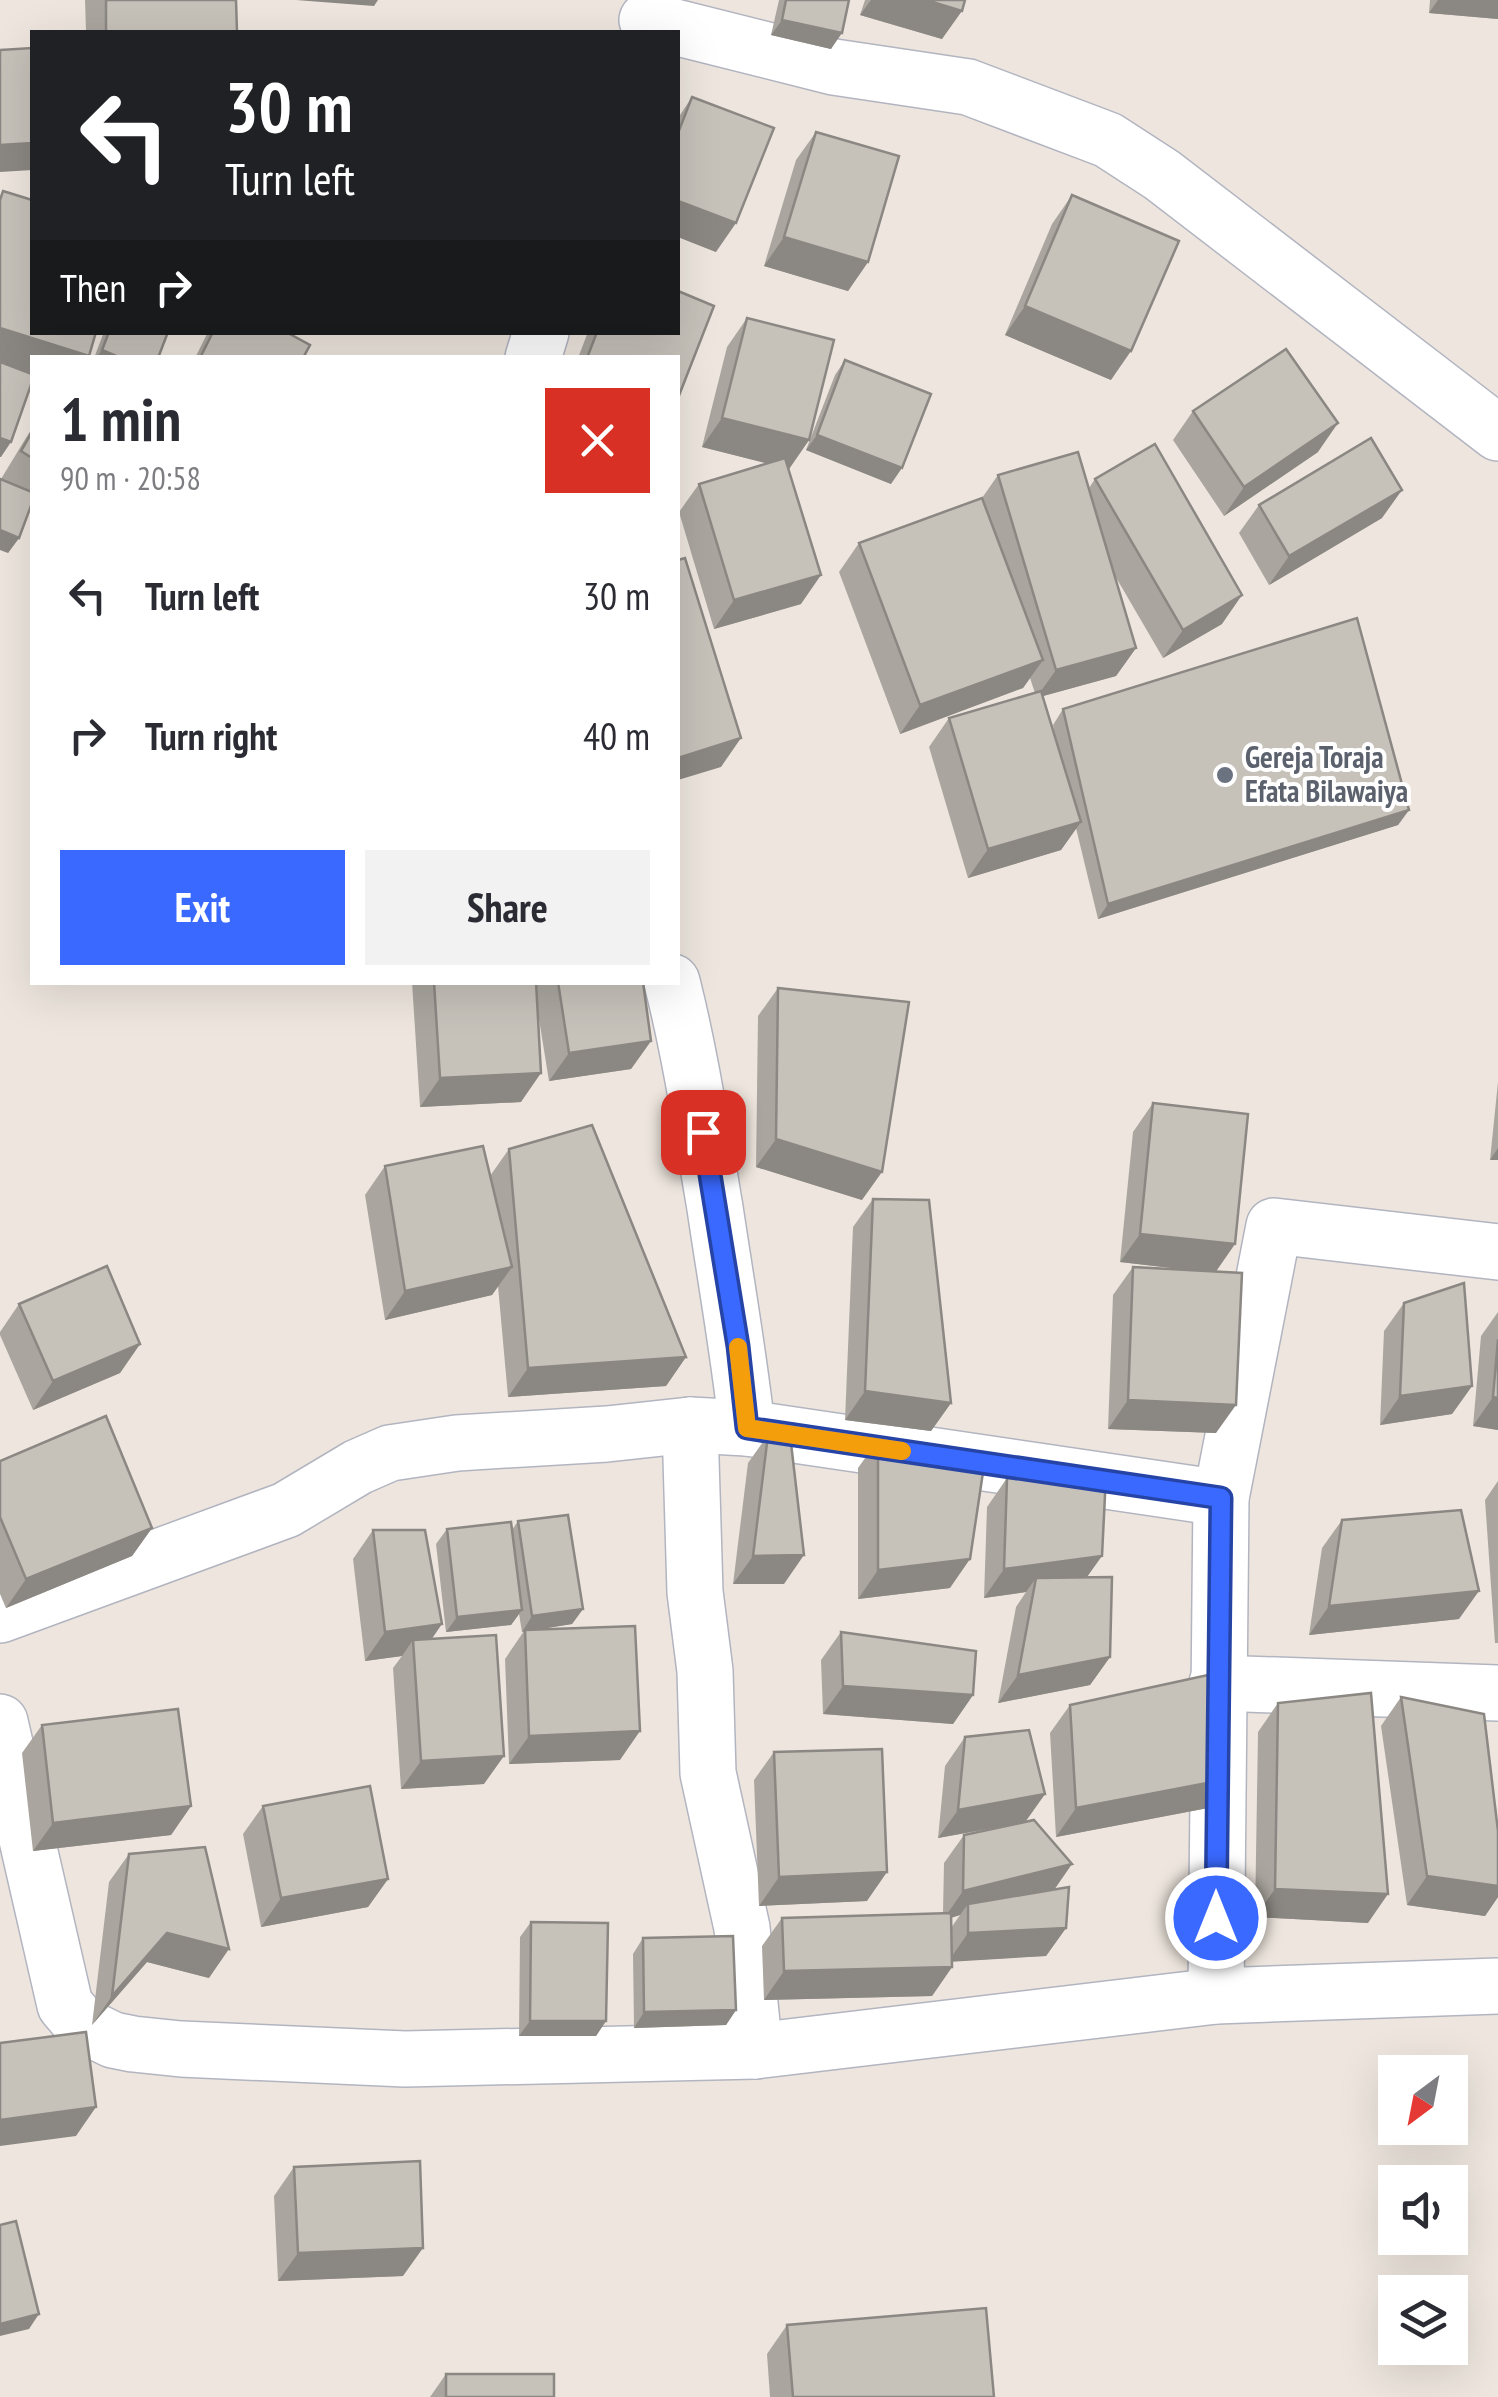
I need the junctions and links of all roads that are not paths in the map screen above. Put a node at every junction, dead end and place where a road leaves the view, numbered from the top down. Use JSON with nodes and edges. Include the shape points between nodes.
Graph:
{"nodes":[{"id":1,"x":646,"y":17,"type":"edge"},
{"id":2,"x":1498,"y":433,"type":"edge"},
{"id":3,"x":673,"y":985,"type":"edge"},
{"id":4,"x":1498,"y":1252,"type":"edge"},
{"id":5,"x":690,"y":1426,"type":"junction"},
{"id":6,"x":747,"y":1428,"type":"junction"},
{"id":7,"x":1221,"y":1498,"type":"junction"},
{"id":8,"x":0,"y":1615,"type":"edge"},
{"id":9,"x":1217,"y":1683,"type":"junction"},
{"id":10,"x":1498,"y":1693,"type":"edge"},
{"id":11,"x":0,"y":1722,"type":"edge"},
{"id":12,"x":1498,"y":1986,"type":"edge"},
{"id":13,"x":1216,"y":1996,"type":"junction"},
{"id":14,"x":755,"y":2051,"type":"junction"}],
"edges":[{"from":1,"to":2,"type":"street","via":[[834,67],[968,86],[1108,140]]},
{"from":3,"to":6,"type":"street","via":[[703,1132]]},
{"from":4,"to":7,"type":"street","via":[[1274,1226]]},
{"from":5,"to":6,"type":"street"},
{"from":5,"to":8,"type":"street","via":[[390,1453],[286,1510]]},
{"from":5,"to":14,"type":"street","via":[[708,1773],[742,1928]]},
{"from":6,"to":7,"type":"street"},
{"from":7,"to":9,"type":"street"},
{"from":9,"to":10,"type":"street"},
{"from":9,"to":13,"type":"street"},
{"from":11,"to":14,"type":"street","via":[[65,2005],[82,2025],[113,2040],[181,2050],[405,2059]]},
{"from":12,"to":13,"type":"street"},
{"from":13,"to":14,"type":"street"}]}
